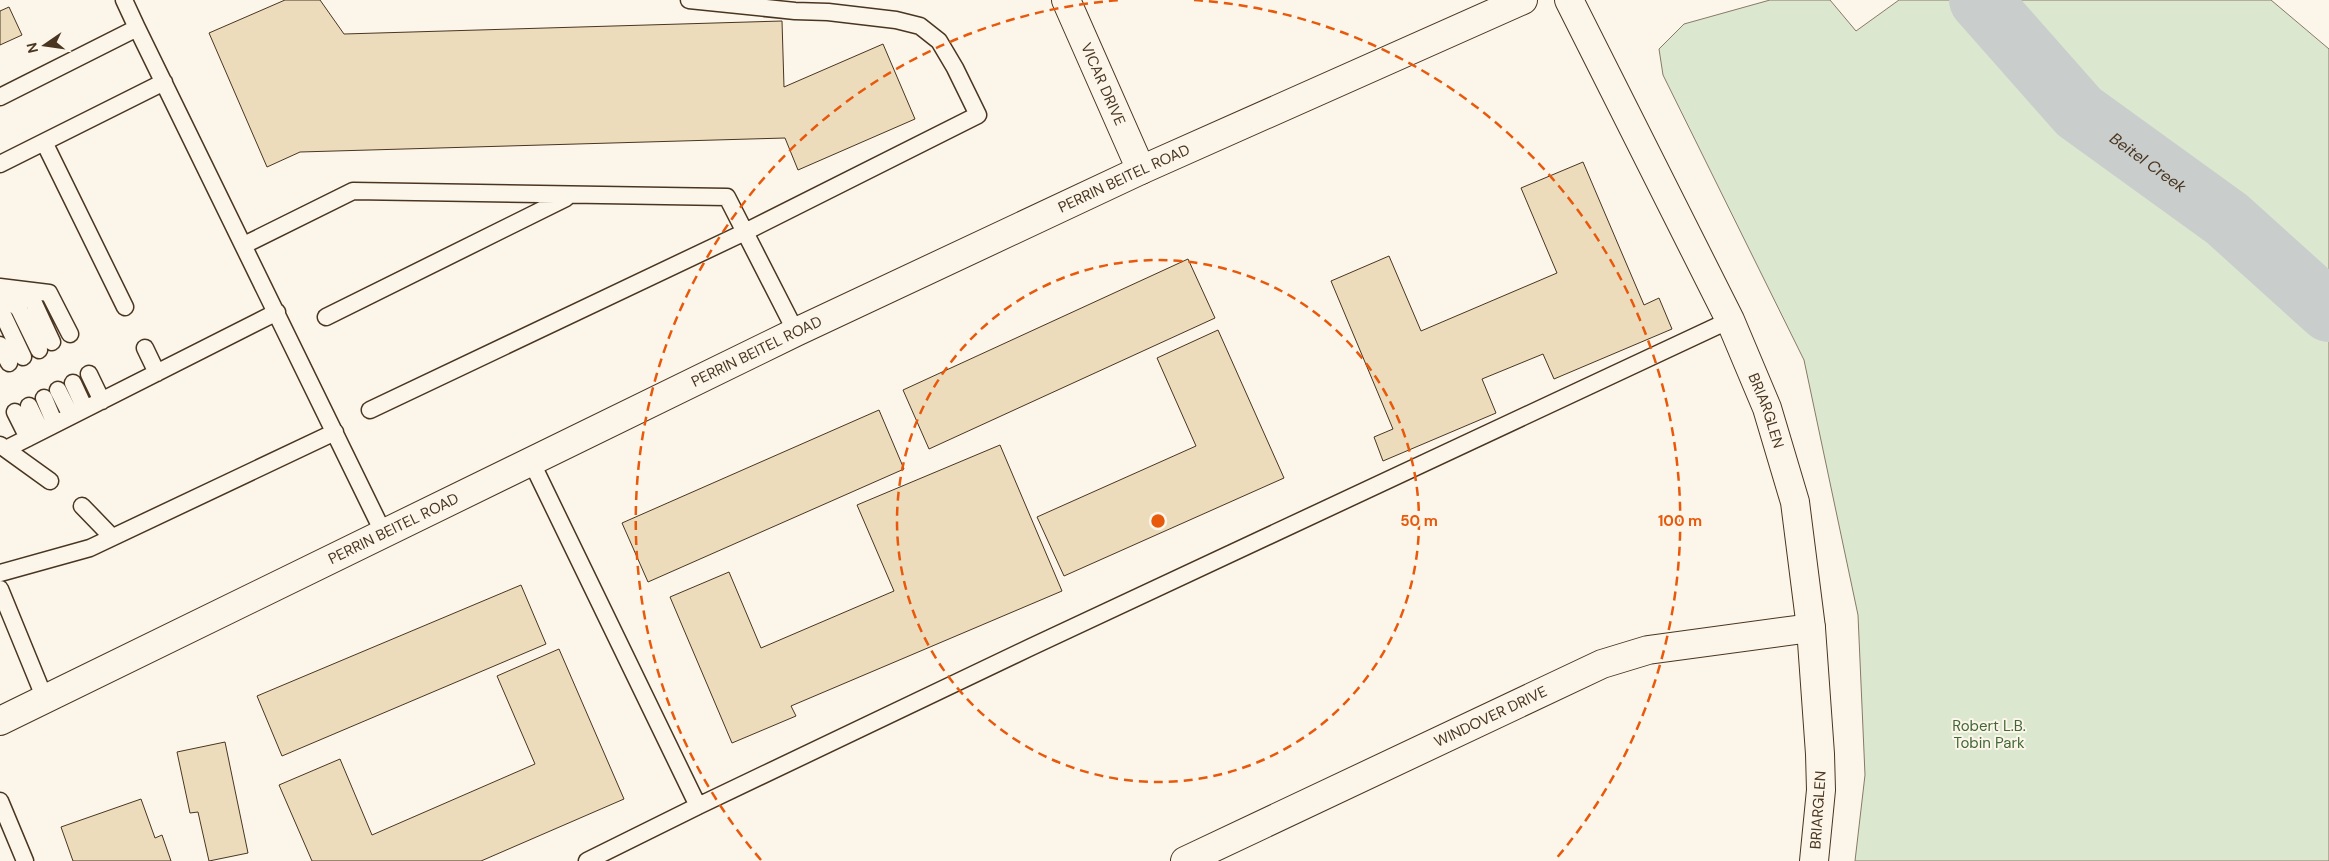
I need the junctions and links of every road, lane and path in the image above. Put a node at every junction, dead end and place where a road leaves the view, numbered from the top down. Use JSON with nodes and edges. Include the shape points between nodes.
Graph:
{"nodes":[{"id":1,"x":124,"y":0,"type":"edge"},
{"id":2,"x":689,"y":0,"type":"edge"},
{"id":3,"x":1066,"y":0,"type":"edge"},
{"id":4,"x":1523,"y":0,"type":"edge"},
{"id":5,"x":1569,"y":0,"type":"edge"},
{"id":6,"x":137,"y":28,"type":"junction"},
{"id":7,"x":164,"y":82,"type":"junction"},
{"id":8,"x":0,"y":97,"type":"edge"},
{"id":9,"x":44,"y":142,"type":"junction"},
{"id":10,"x":0,"y":164,"type":"edge"},
{"id":11,"x":1141,"y":170,"type":"junction"},
{"id":12,"x":569,"y":196,"type":"junction"},
{"id":13,"x":745,"y":232,"type":"junction"},
{"id":14,"x":244,"y":245,"type":"junction"},
{"id":15,"x":0,"y":289,"type":"edge"},
{"id":16,"x":0,"y":302,"type":"edge"},
{"id":17,"x":125,"y":307,"type":"dead end"},
{"id":18,"x":277,"y":312,"type":"junction"},
{"id":19,"x":326,"y":317,"type":"dead end"},
{"id":20,"x":1730,"y":320,"type":"junction"},
{"id":21,"x":796,"y":332,"type":"junction"},
{"id":22,"x":70,"y":334,"type":"dead end"},
{"id":23,"x":0,"y":345,"type":"edge"},
{"id":24,"x":46,"y":346,"type":"dead end"},
{"id":25,"x":145,"y":348,"type":"dead end"},
{"id":26,"x":157,"y":373,"type":"junction"},
{"id":27,"x":89,"y":374,"type":"dead end"},
{"id":28,"x":65,"y":387,"type":"dead end"},
{"id":29,"x":44,"y":398,"type":"dead end"},
{"id":30,"x":102,"y":401,"type":"junction"},
{"id":31,"x":22,"y":409,"type":"dead end"},
{"id":32,"x":370,"y":410,"type":"dead end"},
{"id":33,"x":78,"y":413,"type":"junction"},
{"id":34,"x":41,"y":431,"type":"junction"},
{"id":35,"x":335,"y":432,"type":"junction"},
{"id":36,"x":3,"y":447,"type":"edge"},
{"id":37,"x":531,"y":461,"type":"junction"},
{"id":38,"x":50,"y":481,"type":"dead end"},
{"id":39,"x":82,"y":506,"type":"dead end"},
{"id":40,"x":384,"y":534,"type":"junction"},
{"id":41,"x":112,"y":538,"type":"junction"},
{"id":42,"x":0,"y":573,"type":"edge"},
{"id":43,"x":0,"y":589,"type":"edge"},
{"id":44,"x":1812,"y":628,"type":"junction"},
{"id":45,"x":45,"y":699,"type":"junction"},
{"id":46,"x":0,"y":722,"type":"edge"},
{"id":47,"x":0,"y":800,"type":"edge"},
{"id":48,"x":698,"y":806,"type":"junction"},
{"id":49,"x":26,"y":861,"type":"edge"},
{"id":50,"x":587,"y":861,"type":"edge"},
{"id":51,"x":1185,"y":861,"type":"edge"},
{"id":52,"x":1814,"y":861,"type":"edge"}],
"edges":[{"from":1,"to":6,"type":"lane"},
{"from":2,"to":13,"type":"lane","via":[[828,12],[920,26],[939,41],[978,115]]},
{"from":3,"to":11,"type":"street","name":"VICAR DRIVE"},
{"from":4,"to":11,"type":"street","name":"PERRIN BEITEL ROAD"},
{"from":5,"to":20,"type":"street","name":"BRIARGLEN"},
{"from":6,"to":7,"type":"lane"},
{"from":6,"to":8,"type":"lane"},
{"from":7,"to":9,"type":"lane"},
{"from":7,"to":14,"type":"lane"},
{"from":9,"to":10,"type":"lane"},
{"from":9,"to":17,"type":"lane"},
{"from":11,"to":21,"type":"street","name":"PERRIN BEITEL ROAD"},
{"from":12,"to":13,"type":"lane","via":[[728,198]]},
{"from":12,"to":14,"type":"lane","via":[[353,191]]},
{"from":12,"to":19,"type":"lane"},
{"from":13,"to":21,"type":"lane"},
{"from":13,"to":32,"type":"lane"},
{"from":14,"to":18,"type":"lane"},
{"from":15,"to":22,"type":"lane","via":[[49,293]]},
{"from":15,"to":24,"type":"lane","via":[[19,308]]},
{"from":16,"to":23,"type":"lane","via":[[16,360]]},
{"from":18,"to":26,"type":"lane"},
{"from":18,"to":35,"type":"lane"},
{"from":20,"to":44,"type":"street","name":"BRIARGLEN","via":[[1767,408],[1795,502]]},
{"from":20,"to":48,"type":"lane"},
{"from":21,"to":37,"type":"street","name":"PERRIN BEITEL ROAD"},
{"from":25,"to":26,"type":"lane"},
{"from":26,"to":30,"type":"lane"},
{"from":27,"to":30,"type":"lane"},
{"from":28,"to":33,"type":"lane"},
{"from":29,"to":34,"type":"lane"},
{"from":30,"to":33,"type":"lane"},
{"from":31,"to":34,"type":"lane"},
{"from":33,"to":34,"type":"lane"},
{"from":34,"to":36,"type":"lane"},
{"from":35,"to":40,"type":"lane"},
{"from":35,"to":41,"type":"lane"},
{"from":36,"to":38,"type":"lane"},
{"from":37,"to":40,"type":"street","name":"PERRIN BEITEL ROAD"},
{"from":37,"to":48,"type":"lane"},
{"from":39,"to":41,"type":"lane"},
{"from":40,"to":45,"type":"street","name":"PERRIN BEITEL ROAD"},
{"from":41,"to":42,"type":"lane","via":[[90,548]]},
{"from":43,"to":45,"type":"lane"},
{"from":44,"to":51,"type":"street","name":"WINDOVER DRIVE","via":[[1648,650],[1602,664]]},
{"from":44,"to":52,"type":"street","name":"BRIARGLEN","via":[[1821,790]]},
{"from":45,"to":46,"type":"street","name":"PERRIN BEITEL ROAD"},
{"from":47,"to":49,"type":"lane"},
{"from":48,"to":50,"type":"lane"}]}
